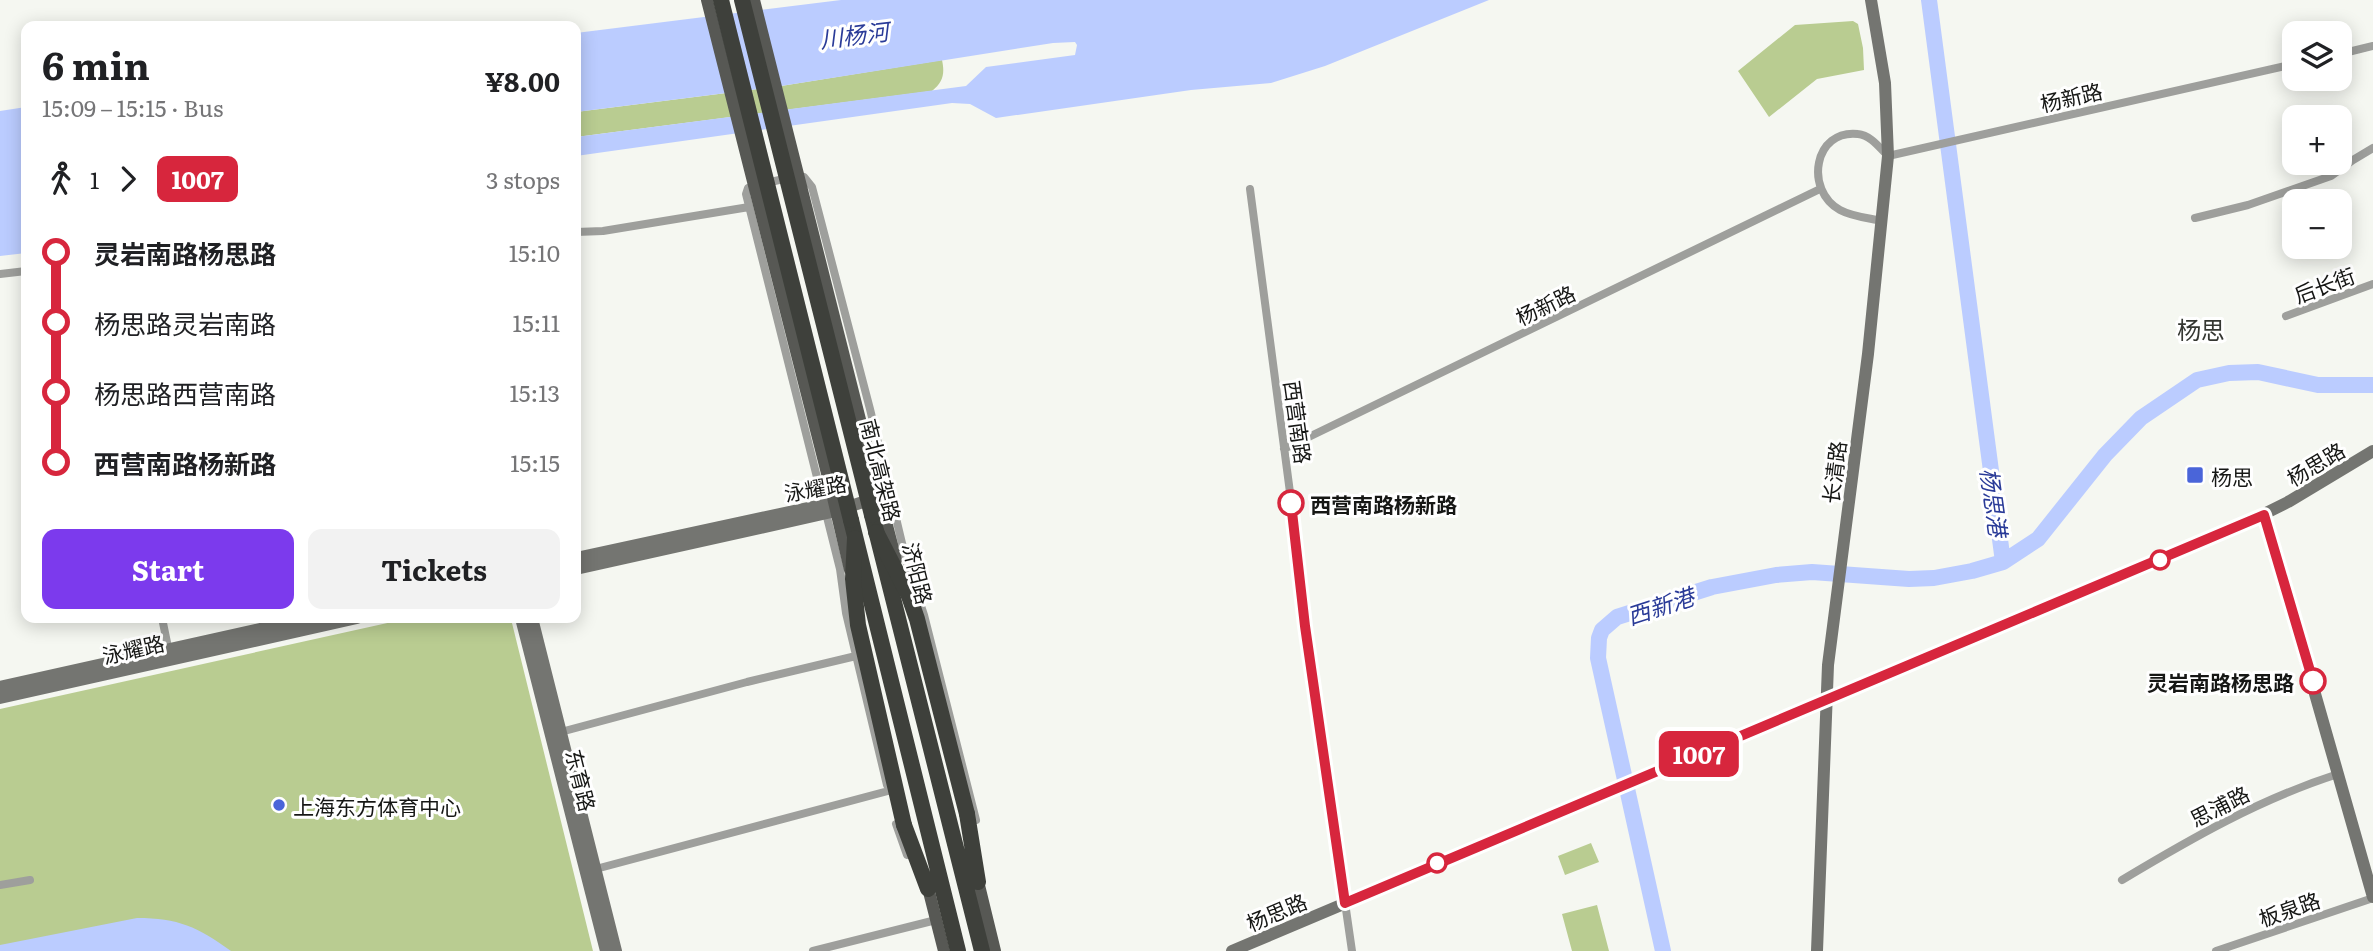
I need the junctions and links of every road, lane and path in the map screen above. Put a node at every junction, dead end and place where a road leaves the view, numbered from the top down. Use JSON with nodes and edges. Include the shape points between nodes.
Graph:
{"nodes":[{"id":1,"x":707,"y":0,"type":"edge"},
{"id":2,"x":721,"y":0,"type":"edge"},
{"id":3,"x":742,"y":0,"type":"edge"},
{"id":4,"x":754,"y":0,"type":"edge"},
{"id":5,"x":1871,"y":0,"type":"edge"},
{"id":6,"x":2373,"y":46,"type":"edge"},
{"id":7,"x":2352,"y":51,"type":"edge"},
{"id":8,"x":2282,"y":67,"type":"edge"},
{"id":9,"x":2373,"y":148,"type":"edge"},
{"id":10,"x":1888,"y":156,"type":"junction"},
{"id":11,"x":1250,"y":189,"type":"dead end"},
{"id":12,"x":1820,"y":189,"type":"junction"},
{"id":13,"x":749,"y":207,"type":"junction"},
{"id":14,"x":2195,"y":218,"type":"dead end"},
{"id":15,"x":1882,"y":221,"type":"junction"},
{"id":16,"x":581,"y":232,"type":"edge"},
{"id":17,"x":21,"y":272,"type":"edge"},
{"id":18,"x":0,"y":274,"type":"edge"},
{"id":19,"x":2373,"y":284,"type":"edge"},
{"id":20,"x":2286,"y":316,"type":"dead end"},
{"id":21,"x":1284,"y":449,"type":"junction"},
{"id":22,"x":2373,"y":451,"type":"edge"},
{"id":23,"x":880,"y":497,"type":"junction"},
{"id":24,"x":830,"y":504,"type":"junction"},
{"id":25,"x":2264,"y":515,"type":"junction"},
{"id":26,"x":876,"y":532,"type":"junction"},
{"id":27,"x":855,"y":538,"type":"junction"},
{"id":28,"x":581,"y":557,"type":"edge"},
{"id":29,"x":581,"y":568,"type":"edge"},
{"id":30,"x":163,"y":623,"type":"edge"},
{"id":31,"x":290,"y":623,"type":"edge"},
{"id":32,"x":322,"y":623,"type":"edge"},
{"id":33,"x":523,"y":623,"type":"edge"},
{"id":34,"x":533,"y":623,"type":"edge"},
{"id":35,"x":170,"y":654,"type":"junction"},
{"id":36,"x":856,"y":656,"type":"junction"},
{"id":37,"x":0,"y":687,"type":"edge"},
{"id":38,"x":0,"y":698,"type":"edge"},
{"id":39,"x":1825,"y":701,"type":"junction"},
{"id":40,"x":556,"y":733,"type":"junction"},
{"id":41,"x":2338,"y":775,"type":"junction"},
{"id":42,"x":888,"y":792,"type":"junction"},
{"id":43,"x":591,"y":870,"type":"junction"},
{"id":44,"x":30,"y":880,"type":"dead end"},
{"id":45,"x":2122,"y":880,"type":"dead end"},
{"id":46,"x":978,"y":882,"type":"junction"},
{"id":47,"x":0,"y":885,"type":"edge"},
{"id":48,"x":928,"y":889,"type":"junction"},
{"id":49,"x":2373,"y":897,"type":"edge"},
{"id":50,"x":1345,"y":903,"type":"junction"},
{"id":51,"x":936,"y":920,"type":"junction"},
{"id":52,"x":606,"y":951,"type":"edge"},
{"id":53,"x":617,"y":951,"type":"edge"},
{"id":54,"x":813,"y":951,"type":"edge"},
{"id":55,"x":944,"y":951,"type":"edge"},
{"id":56,"x":958,"y":951,"type":"edge"},
{"id":57,"x":982,"y":951,"type":"edge"},
{"id":58,"x":995,"y":951,"type":"edge"},
{"id":59,"x":1232,"y":951,"type":"edge"},
{"id":60,"x":1352,"y":951,"type":"edge"},
{"id":61,"x":1816,"y":951,"type":"edge"},
{"id":62,"x":2216,"y":951,"type":"edge"}],
"edges":[{"from":1,"to":24,"type":"main road","bridge":true},
{"from":2,"to":27,"type":"highway","name":"南北高架路","bridge":true},
{"from":3,"to":26,"type":"highway","name":"南北高架路","bridge":true},
{"from":4,"to":23,"type":"main road","name":"济阳路","bridge":true},
{"from":5,"to":10,"type":"street","name":"长清路","via":[[1880,43]]},
{"from":6,"to":7,"type":"street"},
{"from":8,"to":10,"type":"street","name":"杨新路"},
{"from":9,"to":14,"type":"street","via":[[2331,176]]},
{"from":10,"to":12,"type":"street","via":[[1859,134],[1834,140],[1818,161]]},
{"from":10,"to":15,"type":"street","name":"长清路"},
{"from":11,"to":21,"type":"street","name":"西营南路"},
{"from":12,"to":15,"type":"street","via":[[1840,210]]},
{"from":12,"to":21,"type":"street","name":"杨新路"},
{"from":13,"to":16,"type":"street"},
{"from":13,"to":24,"type":"street"},
{"from":13,"to":46,"type":"street","via":[[746,194],[753,186],[797,176],[812,187],[975,811]]},
{"from":15,"to":39,"type":"street","name":"长清路"},
{"from":17,"to":18,"type":"street"},
{"from":19,"to":20,"type":"street","name":"后长街"},
{"from":21,"to":50,"type":"street","name":"西营南路"},
{"from":22,"to":25,"type":"street","name":"杨思路"},
{"from":23,"to":24,"type":"street","name":"泳耀路"},
{"from":23,"to":46,"type":"main road","name":"济阳路"},
{"from":24,"to":28,"type":"street","name":"泳耀路"},
{"from":24,"to":29,"type":"street","name":"泳耀路"},
{"from":24,"to":36,"type":"street"},
{"from":24,"to":48,"type":"main road"},
{"from":25,"to":39,"type":"street","name":"杨思路"},
{"from":25,"to":41,"type":"street"},
{"from":26,"to":46,"type":"highway","bridge":true,"via":[[917,619],[967,814]]},
{"from":26,"to":57,"type":"highway","name":"南北高架路","bridge":true},
{"from":27,"to":48,"type":"highway","bridge":true,"via":[[858,625],[904,825]]},
{"from":27,"to":56,"type":"highway","name":"南北高架路","bridge":true},
{"from":30,"to":35,"type":"street"},
{"from":31,"to":35,"type":"street","name":"泳耀路"},
{"from":32,"to":35,"type":"street","name":"泳耀路"},
{"from":33,"to":40,"type":"street","name":"东育路"},
{"from":34,"to":40,"type":"street","name":"东育路"},
{"from":35,"to":37,"type":"street","name":"泳耀路"},
{"from":35,"to":38,"type":"street","name":"泳耀路"},
{"from":36,"to":40,"type":"street"},
{"from":36,"to":42,"type":"street"},
{"from":39,"to":50,"type":"street","name":"杨思路"},
{"from":39,"to":61,"type":"street","name":"长清路"},
{"from":40,"to":43,"type":"street","name":"东育路"},
{"from":41,"to":45,"type":"street","name":"思浦路","via":[[2240,813]]},
{"from":41,"to":49,"type":"street"},
{"from":42,"to":43,"type":"street"},
{"from":42,"to":48,"type":"street","via":[[908,857]]},
{"from":43,"to":52,"type":"street","name":"东育路"},
{"from":43,"to":53,"type":"street","name":"东育路"},
{"from":44,"to":47,"type":"street"},
{"from":46,"to":58,"type":"main road","name":"济阳路"},
{"from":48,"to":51,"type":"main road"},
{"from":49,"to":62,"type":"street","name":"板泉路"},
{"from":50,"to":59,"type":"street","name":"杨思路"},
{"from":50,"to":60,"type":"street","name":"西营南路"},
{"from":51,"to":54,"type":"street"},
{"from":51,"to":55,"type":"main road"}]}
